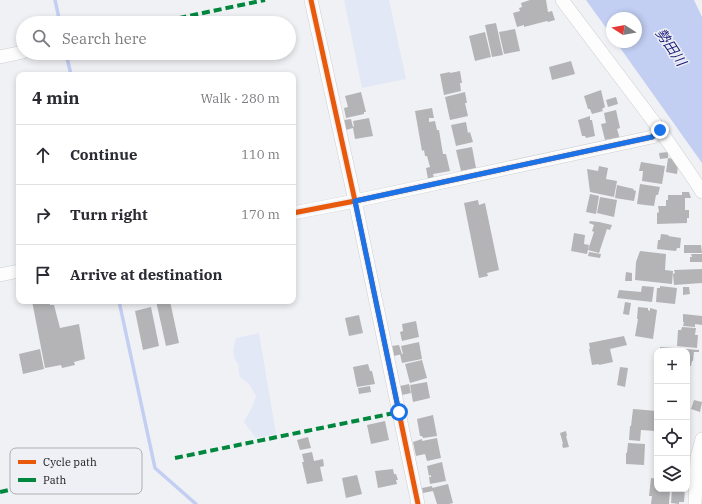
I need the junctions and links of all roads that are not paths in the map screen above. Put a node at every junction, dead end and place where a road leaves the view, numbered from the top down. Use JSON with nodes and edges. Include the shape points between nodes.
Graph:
{"nodes":[{"id":1,"x":312,"y":0,"type":"edge"},
{"id":2,"x":562,"y":0,"type":"edge"},
{"id":3,"x":16,"y":54,"type":"edge"},
{"id":4,"x":0,"y":57,"type":"edge"},
{"id":5,"x":660,"y":130,"type":"junction"},
{"id":6,"x":702,"y":192,"type":"edge"},
{"id":7,"x":355,"y":201,"type":"junction"},
{"id":8,"x":296,"y":212,"type":"edge"},
{"id":9,"x":16,"y":272,"type":"edge"},
{"id":10,"x":0,"y":276,"type":"edge"},
{"id":11,"x":702,"y":439,"type":"edge"},
{"id":12,"x":418,"y":504,"type":"edge"},
{"id":13,"x":695,"y":504,"type":"edge"}],
"edges":[{"from":1,"to":7,"type":"street"},
{"from":2,"to":5,"type":"street"},
{"from":3,"to":4,"type":"street"},
{"from":5,"to":6,"type":"street"},
{"from":5,"to":7,"type":"street","via":[[652,137]]},
{"from":7,"to":8,"type":"street"},
{"from":7,"to":12,"type":"street"},
{"from":9,"to":10,"type":"street"},
{"from":11,"to":13,"type":"street","via":[[697,457]]}]}
